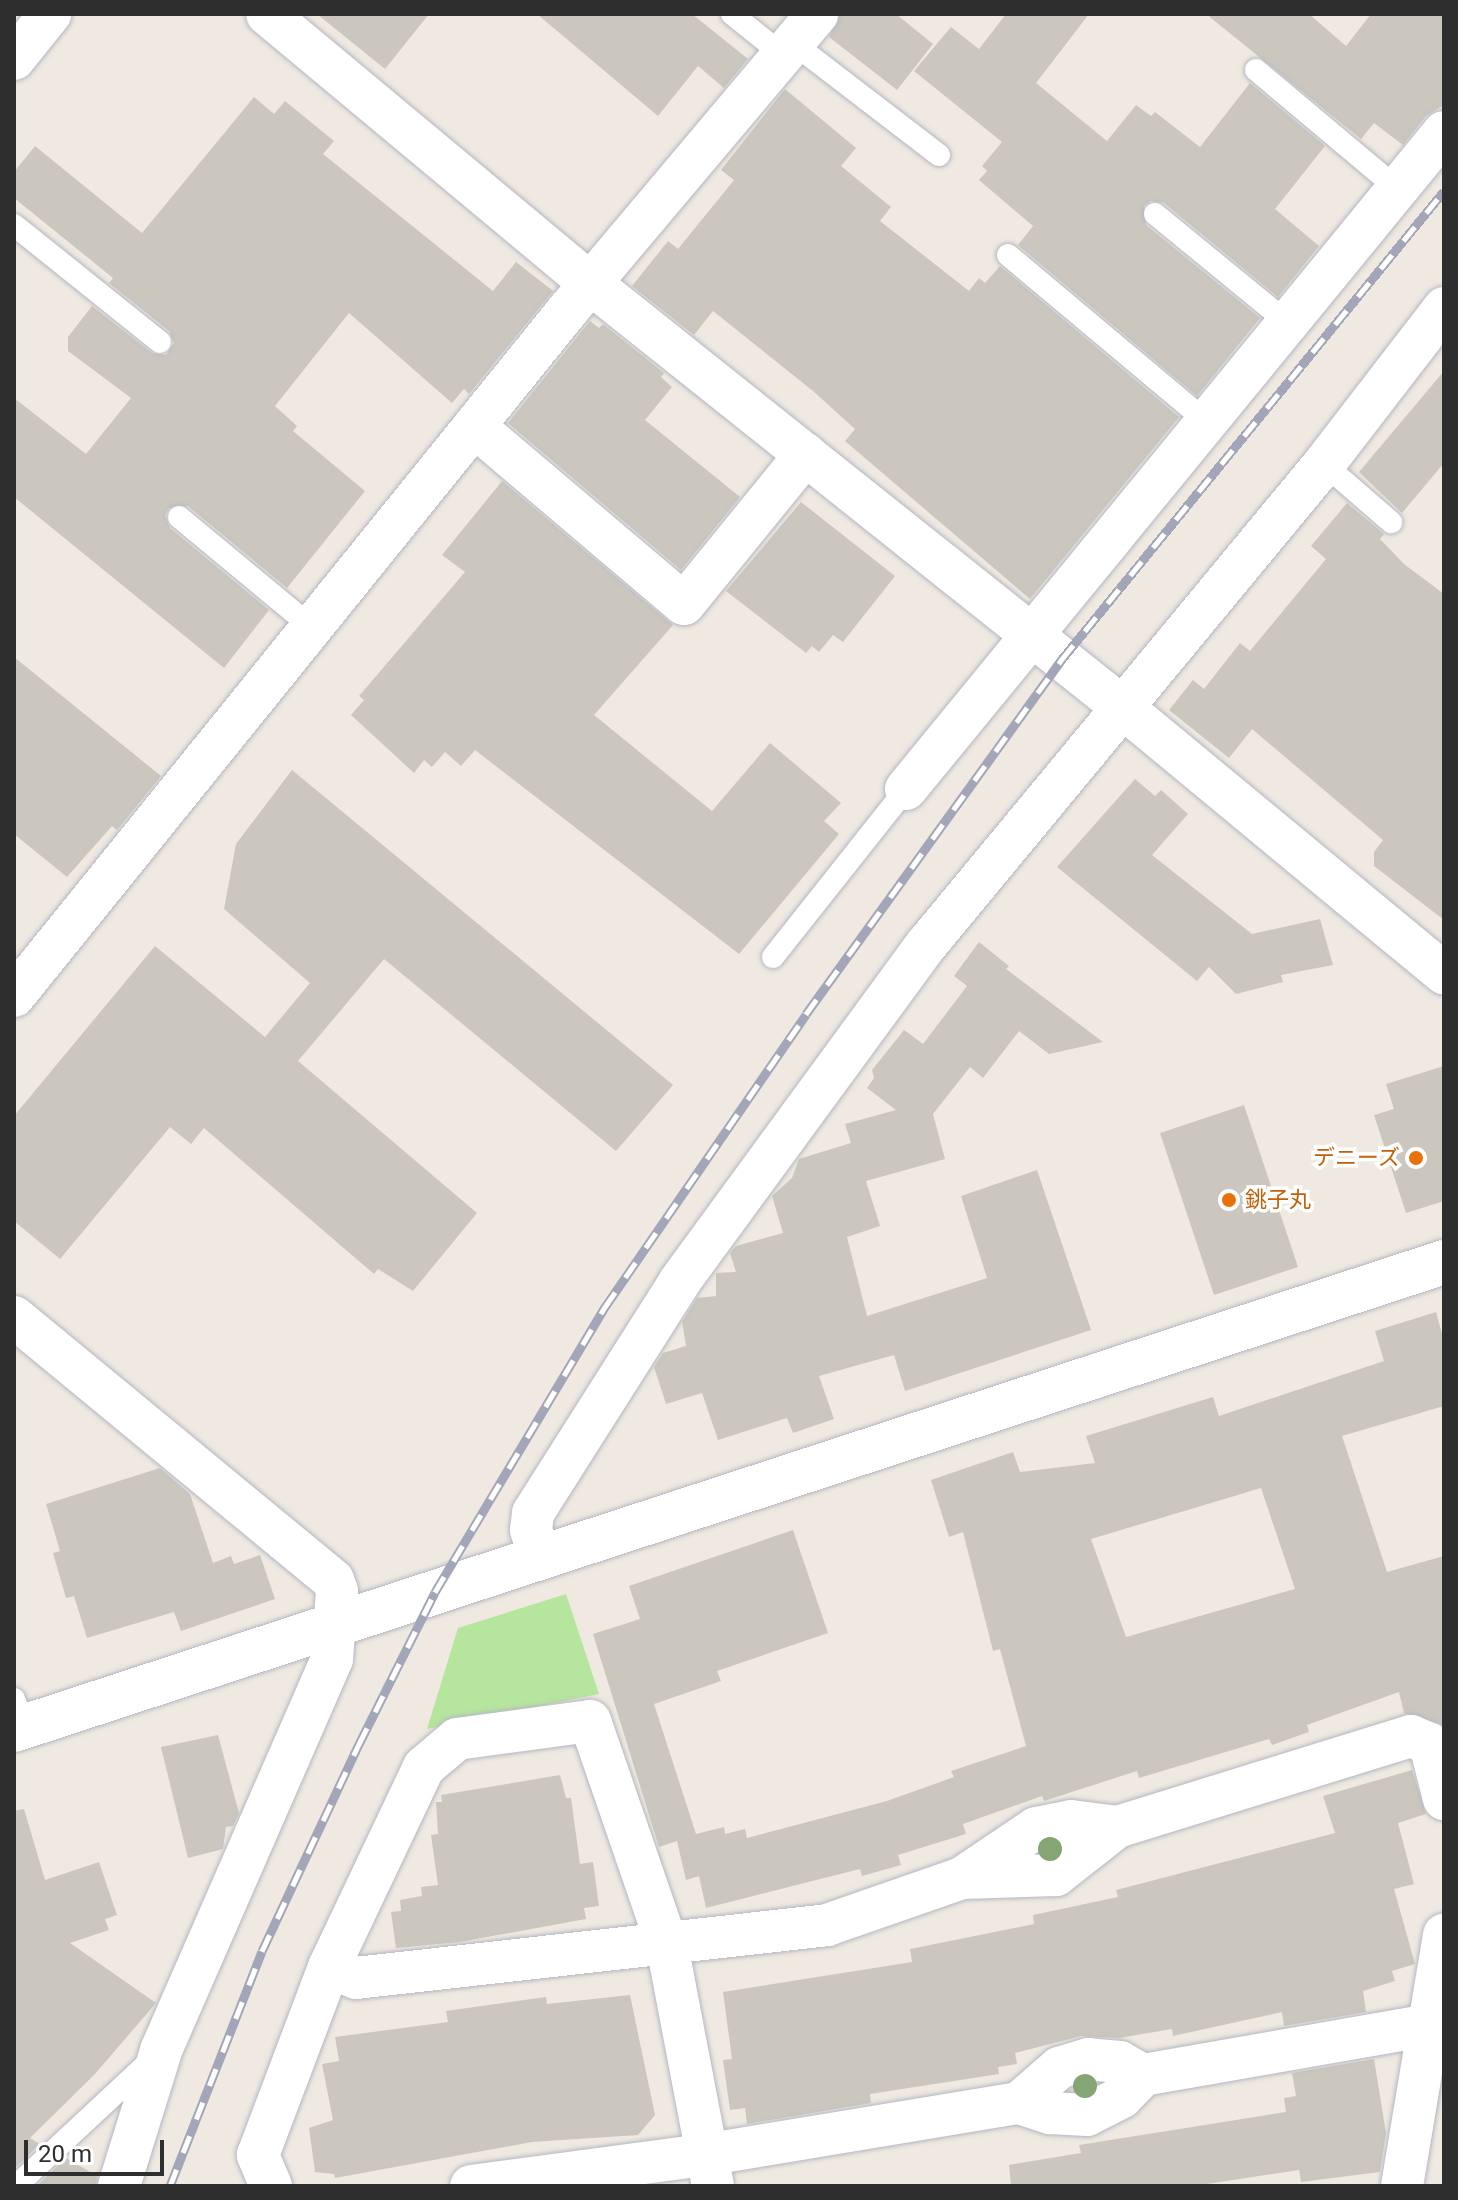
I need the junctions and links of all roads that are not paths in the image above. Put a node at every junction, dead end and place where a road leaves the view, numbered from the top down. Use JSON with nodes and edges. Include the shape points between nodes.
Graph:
{"nodes":[{"id":1,"x":50,"y":14,"type":"edge"},
{"id":2,"x":267,"y":14,"type":"edge"},
{"id":3,"x":732,"y":14,"type":"edge"},
{"id":4,"x":798,"y":37,"type":"edge"},
{"id":5,"x":14,"y":59,"type":"edge"},
{"id":6,"x":1256,"y":70,"type":"dead end"},
{"id":7,"x":1444,"y":132,"type":"edge"},
{"id":8,"x":939,"y":155,"type":"dead end"},
{"id":9,"x":1398,"y":189,"type":"junction"},
{"id":10,"x":1155,"y":214,"type":"dead end"},
{"id":11,"x":14,"y":225,"type":"edge"},
{"id":12,"x":1008,"y":255,"type":"dead end"},
{"id":13,"x":590,"y":283,"type":"junction"},
{"id":14,"x":1444,"y":308,"type":"edge"},
{"id":15,"x":1288,"y":323,"type":"junction"},
{"id":16,"x":160,"y":342,"type":"dead end"},
{"id":17,"x":1207,"y":422,"type":"junction"},
{"id":18,"x":474,"y":426,"type":"junction"},
{"id":19,"x":806,"y":454,"type":"junction"},
{"id":20,"x":1324,"y":464,"type":"junction"},
{"id":21,"x":179,"y":517,"type":"dead end"},
{"id":22,"x":1391,"y":522,"type":"dead end"},
{"id":23,"x":315,"y":630,"type":"junction"},
{"id":24,"x":1033,"y":635,"type":"junction"},
{"id":25,"x":1122,"y":707,"type":"junction"},
{"id":26,"x":906,"y":789,"type":"joint"},
{"id":27,"x":773,"y":957,"type":"dead end"},
{"id":28,"x":1444,"y":973,"type":"edge"},
{"id":29,"x":14,"y":996,"type":"edge"},
{"id":30,"x":1444,"y":1262,"type":"edge"},
{"id":31,"x":14,"y":1317,"type":"edge"},
{"id":32,"x":539,"y":1556,"type":"junction"},
{"id":33,"x":338,"y":1623,"type":"junction"},
{"id":34,"x":17,"y":1719,"type":"edge"},
{"id":35,"x":1444,"y":1799,"type":"edge"},
{"id":36,"x":1444,"y":1934,"type":"edge"},
{"id":37,"x":667,"y":1945,"type":"junction"},
{"id":38,"x":329,"y":1967,"type":"junction"},
{"id":39,"x":1429,"y":2025,"type":"junction"},
{"id":40,"x":161,"y":2051,"type":"junction"},
{"id":41,"x":712,"y":2170,"type":"edge"},
{"id":42,"x":16,"y":2186,"type":"edge"},
{"id":43,"x":119,"y":2186,"type":"edge"},
{"id":44,"x":271,"y":2186,"type":"edge"},
{"id":45,"x":471,"y":2186,"type":"edge"},
{"id":46,"x":1402,"y":2186,"type":"edge"}],
"edges":[{"from":1,"to":5,"type":"street"},
{"from":2,"to":13,"type":"street"},
{"from":3,"to":4,"type":"lane"},
{"from":4,"to":8,"type":"lane"},
{"from":4,"to":13,"type":"street"},
{"from":6,"to":9,"type":"lane"},
{"from":7,"to":9,"type":"street"},
{"from":9,"to":15,"type":"street"},
{"from":10,"to":15,"type":"lane"},
{"from":11,"to":16,"type":"lane"},
{"from":12,"to":17,"type":"lane"},
{"from":13,"to":18,"type":"street"},
{"from":13,"to":19,"type":"street"},
{"from":14,"to":20,"type":"street"},
{"from":15,"to":17,"type":"street"},
{"from":17,"to":24,"type":"street"},
{"from":18,"to":19,"type":"street","via":[[684,604]]},
{"from":18,"to":23,"type":"street"},
{"from":19,"to":24,"type":"street"},
{"from":20,"to":22,"type":"lane"},
{"from":20,"to":25,"type":"street"},
{"from":21,"to":23,"type":"lane"},
{"from":23,"to":29,"type":"street"},
{"from":24,"to":25,"type":"street"},
{"from":24,"to":26,"type":"street"},
{"from":25,"to":28,"type":"street"},
{"from":25,"to":32,"type":"street","via":[[927,944],[680,1281],[533,1513],[531,1530]]},
{"from":26,"to":27,"type":"lane"},
{"from":30,"to":32,"type":"street"},
{"from":31,"to":33,"type":"street","via":[[333,1580]]},
{"from":32,"to":33,"type":"street"},
{"from":33,"to":34,"type":"street"},
{"from":33,"to":40,"type":"street","via":[[332,1659]]},
{"from":35,"to":37,"type":"street","via":[[1430,1744],[1411,1736],[1117,1827],[1056,1875],[962,1878],[827,1925]]},
{"from":36,"to":39,"type":"street"},
{"from":37,"to":38,"type":"street","via":[[356,1978]]},
{"from":37,"to":38,"type":"street","via":[[590,1721],[457,1739],[424,1767]]},
{"from":37,"to":41,"type":"street"},
{"from":38,"to":44,"type":"street","via":[[258,2155]]},
{"from":39,"to":41,"type":"street","via":[[1143,2075],[1120,2062],[1088,2059],[1059,2068],[1019,2103]]},
{"from":39,"to":46,"type":"street"},
{"from":40,"to":42,"type":"lane"},
{"from":40,"to":43,"type":"street"},
{"from":41,"to":45,"type":"street"}]}
